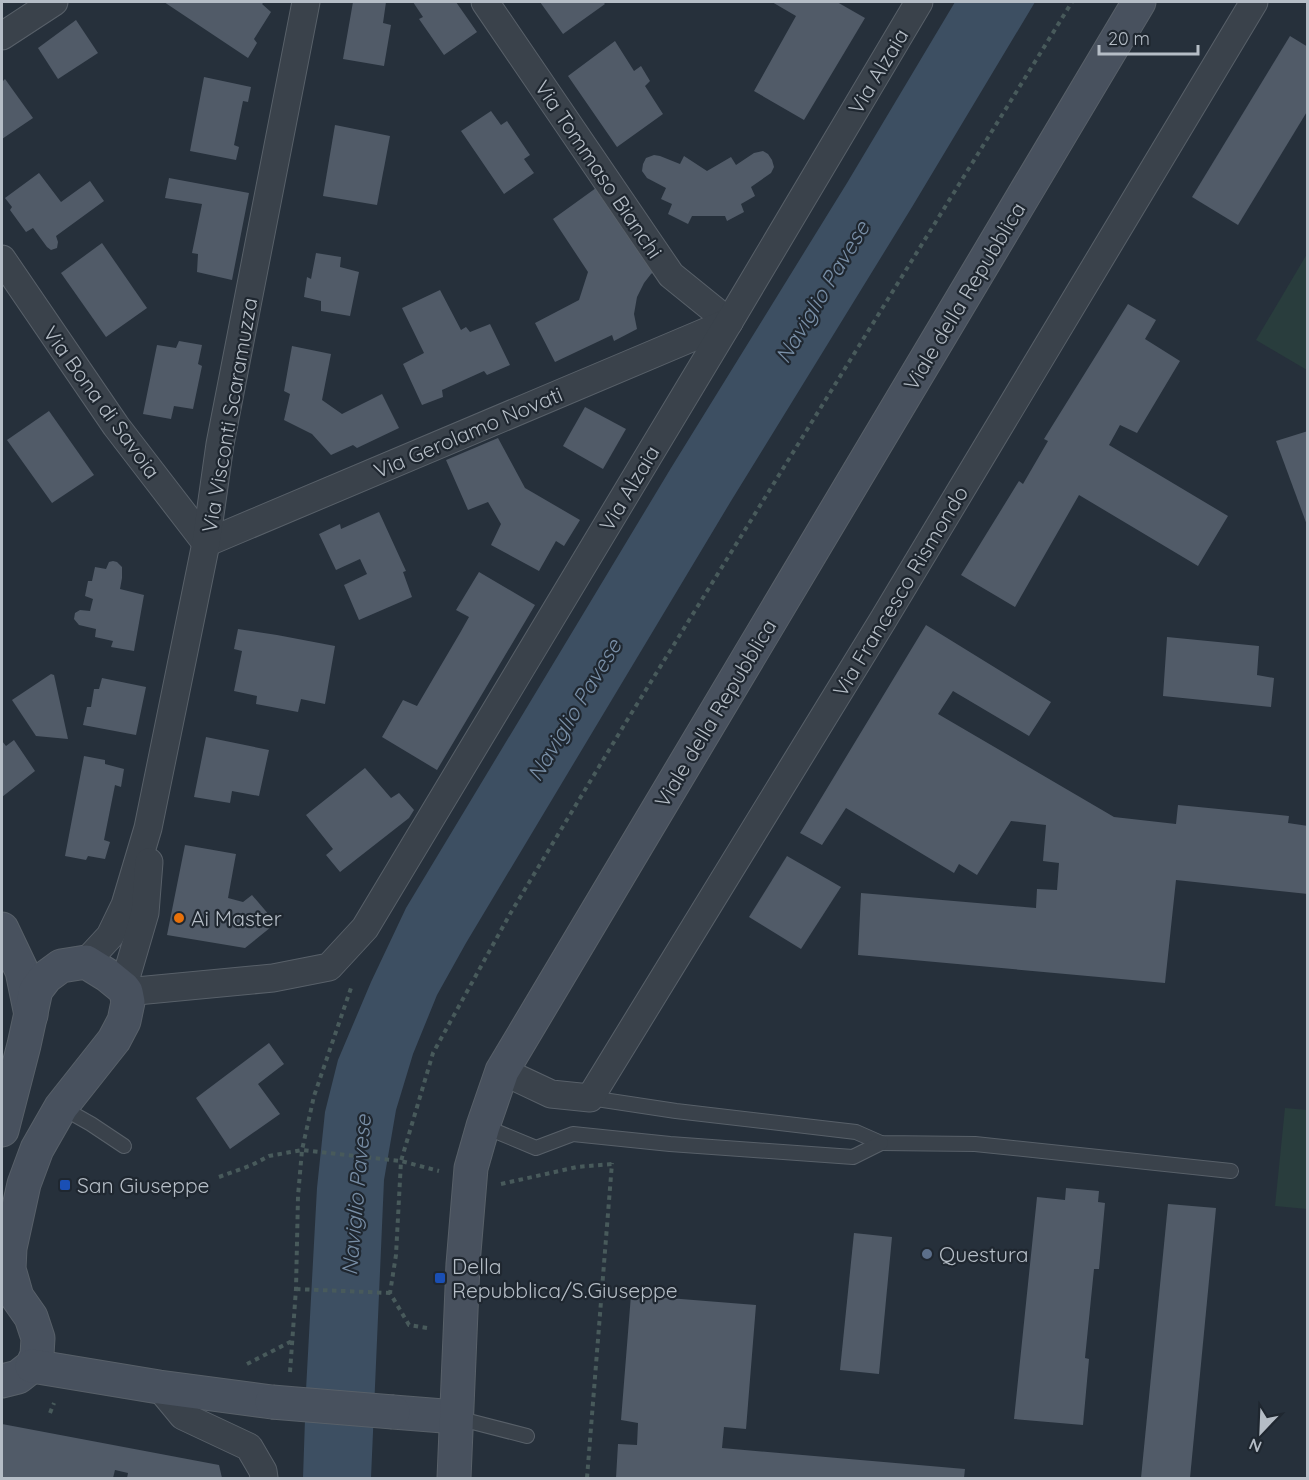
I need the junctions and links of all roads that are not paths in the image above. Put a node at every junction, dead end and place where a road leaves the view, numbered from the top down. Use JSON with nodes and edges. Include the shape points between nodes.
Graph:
{"nodes":[{"id":1,"x":54,"y":2,"type":"edge"},
{"id":2,"x":306,"y":2,"type":"edge"},
{"id":3,"x":485,"y":2,"type":"edge"},
{"id":4,"x":919,"y":2,"type":"edge"},
{"id":5,"x":1139,"y":2,"type":"edge"},
{"id":6,"x":1254,"y":2,"type":"edge"},
{"id":7,"x":2,"y":36,"type":"edge"},
{"id":8,"x":2,"y":259,"type":"edge"},
{"id":9,"x":729,"y":321,"type":"junction"},
{"id":10,"x":206,"y":543,"type":"junction"},
{"id":11,"x":148,"y":828,"type":"junction"},
{"id":12,"x":3,"y":931,"type":"edge"},
{"id":13,"x":74,"y":964,"type":"junction"},
{"id":14,"x":124,"y":990,"type":"junction"},
{"id":15,"x":31,"y":1015,"type":"junction"},
{"id":16,"x":502,"y":1071,"type":"junction"},
{"id":17,"x":590,"y":1098,"type":"junction"},
{"id":18,"x":61,"y":1107,"type":"junction"},
{"id":19,"x":483,"y":1126,"type":"junction"},
{"id":20,"x":2,"y":1130,"type":"edge"},
{"id":21,"x":881,"y":1143,"type":"junction"},
{"id":22,"x":124,"y":1146,"type":"dead end"},
{"id":23,"x":1231,"y":1172,"type":"dead end"},
{"id":24,"x":32,"y":1366,"type":"junction"},
{"id":25,"x":2,"y":1381,"type":"edge"},
{"id":26,"x":159,"y":1387,"type":"junction"},
{"id":27,"x":456,"y":1418,"type":"junction"},
{"id":28,"x":527,"y":1436,"type":"dead end"},
{"id":29,"x":264,"y":1479,"type":"edge"},
{"id":30,"x":454,"y":1479,"type":"edge"}],
"edges":[{"from":1,"to":7,"type":"street"},
{"from":2,"to":10,"type":"street","name":"Via Visconti Scaramuzza","via":[[220,444]]},
{"from":3,"to":9,"type":"street","name":"Via Tommaso Bianchi","via":[[671,276]]},
{"from":4,"to":9,"type":"street","name":"Via Alzaia"},
{"from":5,"to":16,"type":"street","name":"Viale della Repubblica"},
{"from":6,"to":17,"type":"street","name":"Via Francesco Rismondo"},
{"from":8,"to":10,"type":"street","name":"Via Bona di Savoia","via":[[116,426]]},
{"from":9,"to":10,"type":"street","name":"Via Gerolamo Novati"},
{"from":9,"to":14,"type":"street","name":"Via Alzaia","via":[[366,928],[329,968],[273,978]]},
{"from":10,"to":11,"type":"street","name":"Via Visconti Scaramuzza"},
{"from":11,"to":13,"type":"street","name":"Via Visconti Scaramuzza","via":[[125,904],[110,936]]},
{"from":11,"to":14,"type":"street","name":"Via Visconti Scaramuzza","via":[[145,913]]},
{"from":12,"to":13,"type":"street","via":[[21,943]]},
{"from":12,"to":15,"type":"street","via":[[22,971]]},
{"from":13,"to":14,"type":"street","via":[[107,975]]},
{"from":13,"to":15,"type":"street","via":[[46,976],[36,990]]},
{"from":14,"to":18,"type":"street","via":[[128,1002],[114,1040]]},
{"from":15,"to":20,"type":"street"},
{"from":16,"to":17,"type":"street","via":[[551,1094]]},
{"from":16,"to":19,"type":"street","name":"Viale della Repubblica"},
{"from":17,"to":21,"type":"lane","via":[[856,1132]]},
{"from":18,"to":22,"type":"lane"},
{"from":18,"to":24,"type":"street","via":[[37,1149],[24,1184],[10,1248],[9,1269],[17,1297],[31,1317],[38,1338]]},
{"from":19,"to":21,"type":"lane","via":[[536,1148],[573,1134],[853,1156]]},
{"from":19,"to":27,"type":"street","name":"Viale della Repubblica","via":[[471,1168]]},
{"from":21,"to":23,"type":"lane","via":[[975,1144]]},
{"from":24,"to":25,"type":"street","via":[[18,1377]]},
{"from":24,"to":26,"type":"street"},
{"from":26,"to":27,"type":"street","bridge":true,"via":[[281,1389],[393,1412]]},
{"from":26,"to":29,"type":"street","via":[[183,1416],[249,1447]]},
{"from":27,"to":28,"type":"lane"},
{"from":27,"to":30,"type":"street","name":"Viale della Repubblica"}]}
